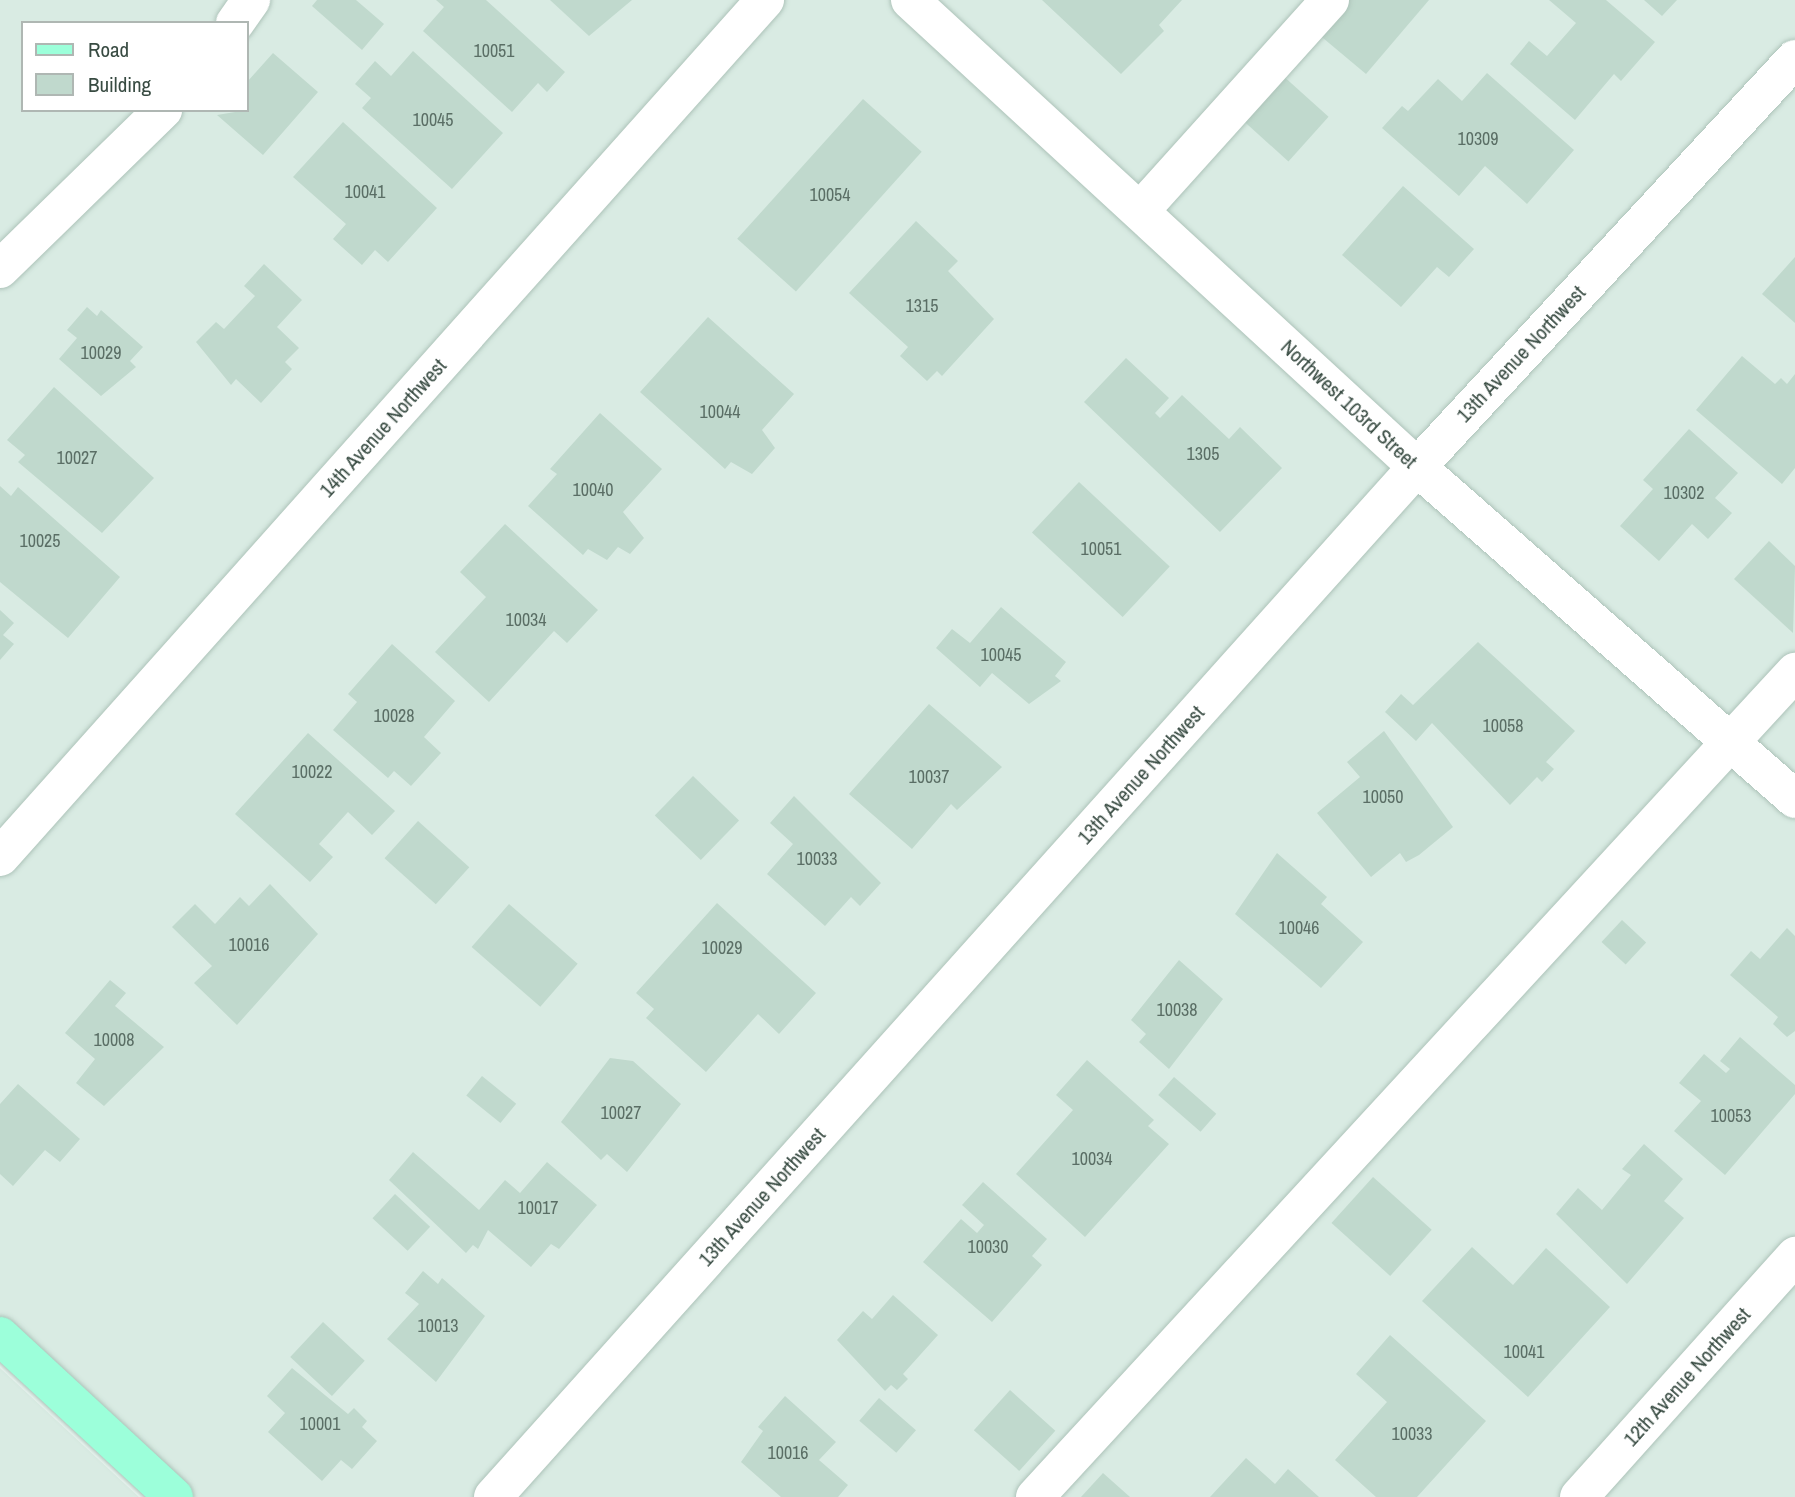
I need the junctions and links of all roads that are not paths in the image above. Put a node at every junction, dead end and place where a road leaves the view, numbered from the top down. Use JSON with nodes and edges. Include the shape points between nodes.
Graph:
{"nodes":[{"id":1,"x":251,"y":0,"type":"edge"},
{"id":2,"x":765,"y":0,"type":"edge"},
{"id":3,"x":910,"y":0,"type":"edge"},
{"id":4,"x":1330,"y":0,"type":"edge"},
{"id":5,"x":236,"y":21,"type":"edge"},
{"id":6,"x":1795,"y":59,"type":"edge"},
{"id":7,"x":161,"y":112,"type":"edge"},
{"id":8,"x":1139,"y":211,"type":"junction"},
{"id":9,"x":0,"y":269,"type":"edge"},
{"id":10,"x":1417,"y":467,"type":"junction"},
{"id":11,"x":1795,"y":673,"type":"edge"},
{"id":12,"x":1731,"y":743,"type":"junction"},
{"id":13,"x":1795,"y":799,"type":"edge"},
{"id":14,"x":0,"y":857,"type":"edge"},
{"id":15,"x":1795,"y":1256,"type":"edge"},
{"id":16,"x":0,"y":1336,"type":"edge"},
{"id":17,"x":174,"y":1497,"type":"edge"},
{"id":18,"x":493,"y":1497,"type":"edge"},
{"id":19,"x":1035,"y":1497,"type":"edge"},
{"id":20,"x":1579,"y":1497,"type":"edge"}],
"edges":[{"from":1,"to":5,"type":"street"},
{"from":2,"to":14,"type":"street","name":"14th Avenue Northwest"},
{"from":3,"to":8,"type":"street","name":"Northwest 103rd Street"},
{"from":4,"to":8,"type":"street"},
{"from":6,"to":10,"type":"street","name":"13th Avenue Northwest"},
{"from":7,"to":9,"type":"street"},
{"from":8,"to":10,"type":"street","name":"Northwest 103rd Street"},
{"from":10,"to":12,"type":"street","name":"Northwest 103rd Street"},
{"from":10,"to":18,"type":"street","name":"13th Avenue Northwest"},
{"from":11,"to":12,"type":"street"},
{"from":12,"to":13,"type":"street","name":"Northwest 103rd Street"},
{"from":12,"to":19,"type":"street"},
{"from":15,"to":20,"type":"street","name":"12th Avenue Northwest"},
{"from":16,"to":17,"type":"main road"}]}
